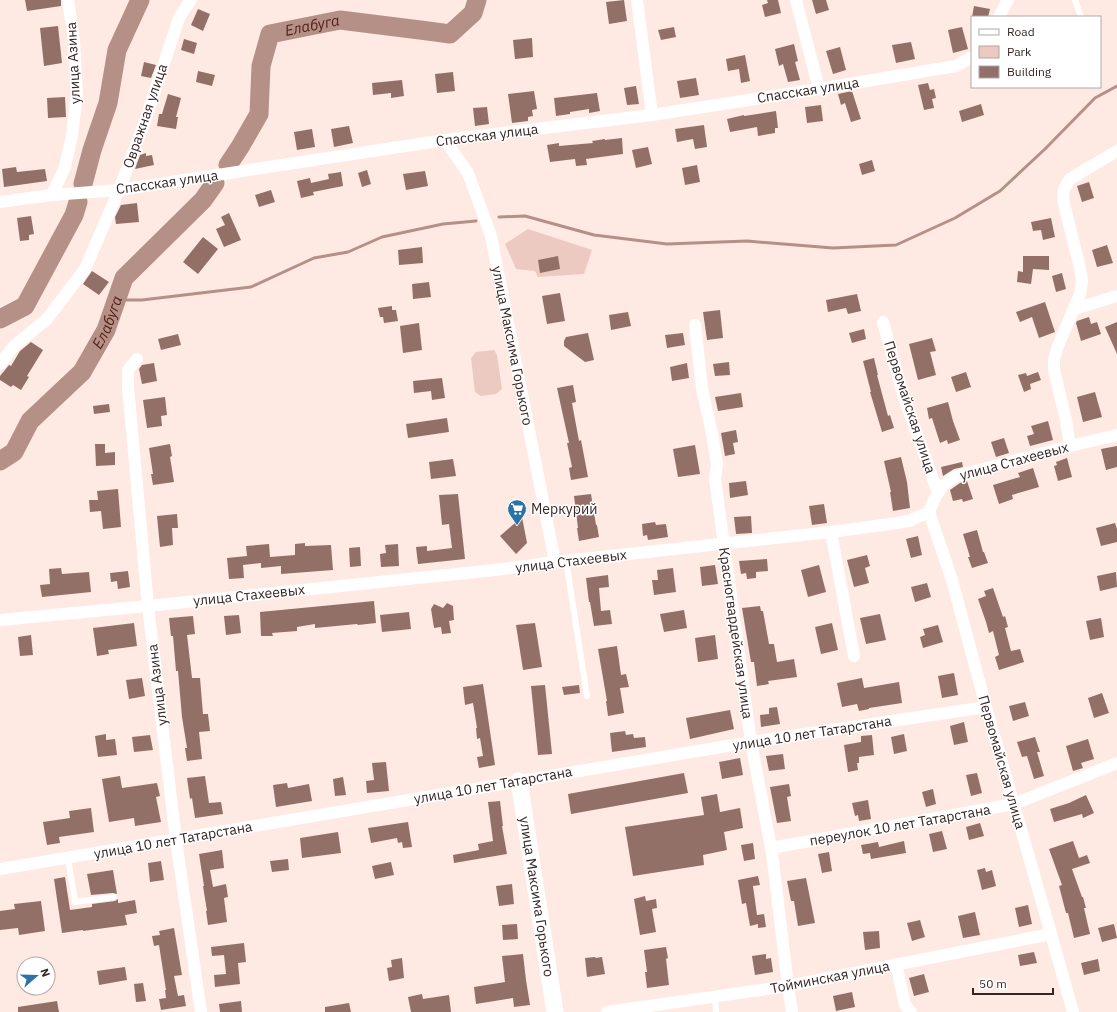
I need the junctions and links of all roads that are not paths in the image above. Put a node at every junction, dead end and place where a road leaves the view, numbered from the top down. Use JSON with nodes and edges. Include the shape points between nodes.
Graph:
{"nodes":[{"id":1,"x":68,"y":0,"type":"edge"},
{"id":2,"x":191,"y":0,"type":"edge"},
{"id":3,"x":637,"y":0,"type":"edge"},
{"id":4,"x":796,"y":0,"type":"edge"},
{"id":5,"x":1008,"y":0,"type":"edge"},
{"id":6,"x":1075,"y":0,"type":"edge"},
{"id":7,"x":1000,"y":16,"type":"edge"},
{"id":8,"x":1081,"y":16,"type":"edge"},
{"id":9,"x":971,"y":58,"type":"edge"},
{"id":10,"x":819,"y":89,"type":"junction"},
{"id":11,"x":652,"y":115,"type":"junction"},
{"id":12,"x":445,"y":140,"type":"junction"},
{"id":13,"x":1117,"y":151,"type":"edge"},
{"id":14,"x":119,"y":190,"type":"junction"},
{"id":15,"x":52,"y":194,"type":"junction"},
{"id":16,"x":0,"y":202,"type":"edge"},
{"id":17,"x":1117,"y":296,"type":"edge"},
{"id":18,"x":1074,"y":309,"type":"junction"},
{"id":19,"x":883,"y":322,"type":"dead end"},
{"id":20,"x":695,"y":325,"type":"dead end"},
{"id":21,"x":137,"y":359,"type":"dead end"},
{"id":22,"x":0,"y":364,"type":"edge"},
{"id":23,"x":1117,"y":435,"type":"edge"},
{"id":24,"x":1070,"y":446,"type":"junction"},
{"id":25,"x":938,"y":493,"type":"junction"},
{"id":26,"x":930,"y":512,"type":"junction"},
{"id":27,"x":831,"y":532,"type":"junction"},
{"id":28,"x":724,"y":544,"type":"junction"},
{"id":29,"x":561,"y":561,"type":"junction"},
{"id":30,"x":148,"y":606,"type":"junction"},
{"id":31,"x":0,"y":620,"type":"edge"},
{"id":32,"x":854,"y":656,"type":"dead end"},
{"id":33,"x":588,"y":696,"type":"dead end"},
{"id":34,"x":986,"y":707,"type":"junction"},
{"id":35,"x":751,"y":742,"type":"junction"},
{"id":36,"x":1117,"y":763,"type":"edge"},
{"id":37,"x":519,"y":781,"type":"junction"},
{"id":38,"x":1014,"y":804,"type":"junction"},
{"id":39,"x":176,"y":840,"type":"junction"},
{"id":40,"x":771,"y":848,"type":"junction"},
{"id":41,"x":68,"y":858,"type":"junction"},
{"id":42,"x":0,"y":869,"type":"edge"},
{"id":43,"x":114,"y":897,"type":"dead end"},
{"id":44,"x":1051,"y":934,"type":"junction"},
{"id":45,"x":896,"y":964,"type":"junction"},
{"id":46,"x":788,"y":986,"type":"junction"},
{"id":47,"x":715,"y":996,"type":"junction"},
{"id":48,"x":201,"y":1012,"type":"edge"},
{"id":49,"x":555,"y":1012,"type":"edge"},
{"id":50,"x":607,"y":1012,"type":"edge"},
{"id":51,"x":716,"y":1012,"type":"edge"},
{"id":52,"x":792,"y":1012,"type":"edge"},
{"id":53,"x":911,"y":1012,"type":"edge"},
{"id":54,"x":1072,"y":1012,"type":"edge"}],
"edges":[{"from":1,"to":15,"type":"street","name":"улица Азина","via":[[74,41],[77,94],[65,167]]},
{"from":2,"to":14,"type":"street","name":"Овражная улица","via":[[179,18]]},
{"from":3,"to":11,"type":"street"},
{"from":4,"to":10,"type":"street"},
{"from":5,"to":7,"type":"street"},
{"from":6,"to":8,"type":"lane"},
{"from":9,"to":10,"type":"street","name":"Спасская улица","via":[[956,66]]},
{"from":10,"to":11,"type":"street","name":"Спасская улица"},
{"from":11,"to":12,"type":"street","name":"Спасская улица"},
{"from":12,"to":14,"type":"street","name":"Спасская улица"},
{"from":12,"to":29,"type":"street","name":"улица Максима Горького","via":[[468,172],[491,236]]},
{"from":13,"to":18,"type":"street","via":[[1070,179],[1063,193],[1082,281]]},
{"from":14,"to":15,"type":"street","name":"Спасская улица"},
{"from":14,"to":22,"type":"street","name":"Овражная улица","via":[[85,269],[47,319],[14,346]]},
{"from":15,"to":16,"type":"street","name":"Спасская улица"},
{"from":17,"to":18,"type":"street"},
{"from":18,"to":24,"type":"street","via":[[1054,359]]},
{"from":19,"to":25,"type":"street","name":"Первомайская улица","via":[[903,395]]},
{"from":20,"to":28,"type":"street","name":"Красногвардейская улица","via":[[702,388],[717,464],[715,479]]},
{"from":21,"to":30,"type":"street","name":"улица Азина","via":[[128,370],[128,387]]},
{"from":23,"to":24,"type":"street","name":"улица Стахеевых"},
{"from":24,"to":25,"type":"street","name":"улица Стахеевых","via":[[957,476],[943,485]]},
{"from":25,"to":26,"type":"street","name":"улица Стахеевых"},
{"from":26,"to":27,"type":"street","name":"улица Стахеевых","via":[[898,523]]},
{"from":26,"to":34,"type":"street","name":"Первомайская улица","via":[[952,580]]},
{"from":27,"to":28,"type":"street","name":"улица Стахеевых"},
{"from":27,"to":32,"type":"street"},
{"from":28,"to":29,"type":"street","name":"улица Стахеевых"},
{"from":28,"to":35,"type":"street","name":"Красногвардейская улица"},
{"from":29,"to":30,"type":"street","name":"улица Стахеевых"},
{"from":29,"to":33,"type":"lane"},
{"from":30,"to":31,"type":"street","name":"улица Стахеевых"},
{"from":30,"to":39,"type":"street","name":"улица Азина"},
{"from":34,"to":35,"type":"street","name":"улица 10 лет Татарстана"},
{"from":34,"to":38,"type":"street","name":"Первомайская улица"},
{"from":35,"to":37,"type":"street","name":"улица 10 лет Татарстана"},
{"from":35,"to":40,"type":"street","name":"Красногвардейская улица"},
{"from":36,"to":38,"type":"street","name":"переулок 10 лет Татарстана"},
{"from":37,"to":39,"type":"street","name":"улица 10 лет Татарстана"},
{"from":37,"to":49,"type":"street","name":"улица Максима Горького"},
{"from":38,"to":40,"type":"street","name":"переулок 10 лет Татарстана"},
{"from":38,"to":44,"type":"street","name":"Первомайская улица"},
{"from":39,"to":41,"type":"street","name":"улица 10 лет Татарстана"},
{"from":39,"to":48,"type":"street","name":"улица Азина"},
{"from":40,"to":46,"type":"street","name":"Красногвардейская улица"},
{"from":41,"to":42,"type":"street","name":"улица 10 лет Татарстана"},
{"from":41,"to":43,"type":"lane","via":[[75,902]]},
{"from":44,"to":45,"type":"street","name":"Тойминская улица"},
{"from":44,"to":54,"type":"street","name":"Первомайская улица"},
{"from":45,"to":46,"type":"street","name":"Тойминская улица"},
{"from":45,"to":53,"type":"street","via":[[905,1004]]},
{"from":46,"to":47,"type":"street","name":"Тойминская улица"},
{"from":46,"to":52,"type":"street","name":"Красногвардейская улица"},
{"from":47,"to":50,"type":"street","name":"Тойминская улица"},
{"from":47,"to":51,"type":"lane"}]}
